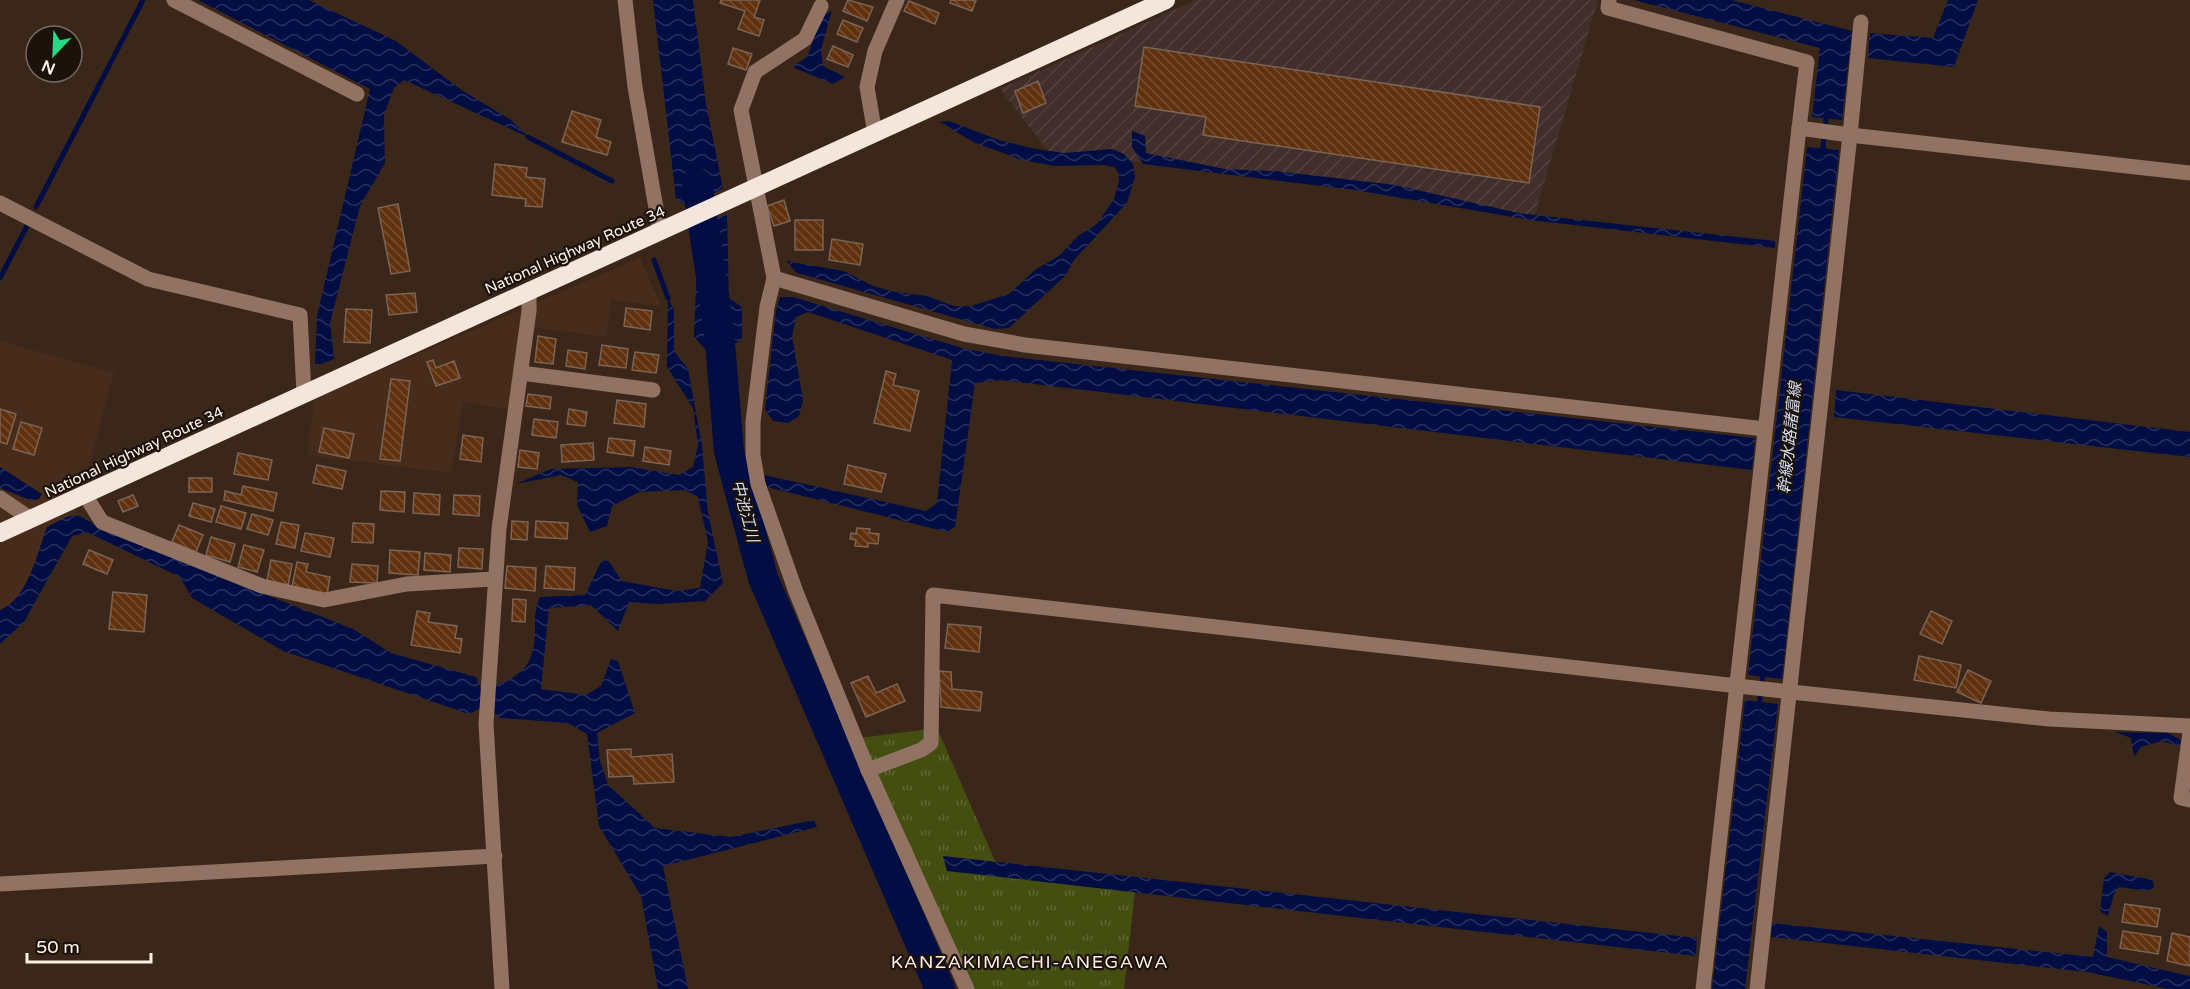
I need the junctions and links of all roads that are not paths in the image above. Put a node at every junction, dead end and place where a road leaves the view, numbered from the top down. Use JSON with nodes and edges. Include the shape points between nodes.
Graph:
{"nodes":[{"id":1,"x":174,"y":0,"type":"edge"},
{"id":2,"x":625,"y":0,"type":"edge"},
{"id":3,"x":897,"y":0,"type":"edge"},
{"id":4,"x":1166,"y":0,"type":"edge"},
{"id":5,"x":1610,"y":0,"type":"edge"},
{"id":6,"x":822,"y":2,"type":"edge"},
{"id":7,"x":1860,"y":22,"type":"dead end"},
{"id":8,"x":357,"y":93,"type":"dead end"},
{"id":9,"x":1806,"y":129,"type":"junction"},
{"id":10,"x":874,"y":134,"type":"junction"},
{"id":11,"x":1843,"y":134,"type":"junction"},
{"id":12,"x":2190,"y":173,"type":"edge"},
{"id":13,"x":748,"y":191,"type":"junction"},
{"id":14,"x":0,"y":204,"type":"edge"},
{"id":15,"x":666,"y":229,"type":"junction"},
{"id":16,"x":774,"y":278,"type":"junction"},
{"id":17,"x":529,"y":290,"type":"junction"},
{"id":18,"x":521,"y":373,"type":"junction"},
{"id":19,"x":653,"y":390,"type":"dead end"},
{"id":20,"x":304,"y":394,"type":"junction"},
{"id":21,"x":1765,"y":429,"type":"junction"},
{"id":22,"x":85,"y":495,"type":"junction"},
{"id":23,"x":0,"y":498,"type":"edge"},
{"id":24,"x":31,"y":519,"type":"junction"},
{"id":25,"x":0,"y":533,"type":"edge"},
{"id":26,"x":494,"y":579,"type":"junction"},
{"id":27,"x":1738,"y":685,"type":"junction"},
{"id":28,"x":1791,"y":692,"type":"junction"},
{"id":29,"x":2190,"y":726,"type":"edge"},
{"id":30,"x":2190,"y":732,"type":"edge"},
{"id":31,"x":868,"y":770,"type":"junction"},
{"id":32,"x":2190,"y":800,"type":"edge"},
{"id":33,"x":495,"y":856,"type":"junction"},
{"id":34,"x":0,"y":884,"type":"edge"},
{"id":35,"x":502,"y":989,"type":"edge"},
{"id":36,"x":967,"y":989,"type":"edge"},
{"id":37,"x":1703,"y":989,"type":"edge"},
{"id":38,"x":1757,"y":989,"type":"edge"}],
"edges":[{"from":1,"to":8,"type":"street"},
{"from":2,"to":15,"type":"street","via":[[635,87]]},
{"from":3,"to":10,"type":"street","via":[[875,51],[867,87]]},
{"from":4,"to":10,"type":"highway","name":"National Highway Route 34"},
{"from":5,"to":9,"type":"street","via":[[1608,8],[1807,62]]},
{"from":6,"to":13,"type":"street","via":[[805,39],[755,72],[741,110]]},
{"from":7,"to":11,"type":"street"},
{"from":9,"to":11,"type":"street"},
{"from":9,"to":21,"type":"street"},
{"from":10,"to":13,"type":"highway","name":"National Highway Route 34"},
{"from":11,"to":12,"type":"street"},
{"from":11,"to":28,"type":"street"},
{"from":13,"to":15,"type":"highway","name":"National Highway Route 34"},
{"from":13,"to":16,"type":"street"},
{"from":14,"to":20,"type":"street","via":[[148,279],[300,315]]},
{"from":15,"to":17,"type":"highway","name":"National Highway Route 34"},
{"from":16,"to":21,"type":"street","via":[[964,334],[1025,345]]},
{"from":16,"to":31,"type":"street","via":[[753,422],[758,484],[796,592]]},
{"from":17,"to":18,"type":"street"},
{"from":17,"to":20,"type":"highway","name":"National Highway Route 34"},
{"from":18,"to":19,"type":"street"},
{"from":18,"to":26,"type":"street"},
{"from":20,"to":22,"type":"highway","name":"National Highway Route 34"},
{"from":21,"to":27,"type":"street"},
{"from":22,"to":24,"type":"highway","name":"National Highway Route 34"},
{"from":22,"to":26,"type":"street","via":[[102,522],[262,586],[324,600],[407,584]]},
{"from":23,"to":24,"type":"street"},
{"from":24,"to":25,"type":"highway","name":"National Highway Route 34"},
{"from":26,"to":33,"type":"street","via":[[486,724]]},
{"from":27,"to":28,"type":"street"},
{"from":27,"to":31,"type":"street","via":[[933,595],[931,743]]},
{"from":27,"to":37,"type":"street"},
{"from":28,"to":29,"type":"street","via":[[2049,719]]},
{"from":28,"to":38,"type":"street"},
{"from":30,"to":32,"type":"street","via":[[2181,798]]},
{"from":31,"to":36,"type":"street"},
{"from":33,"to":34,"type":"street"},
{"from":33,"to":35,"type":"street"}]}
